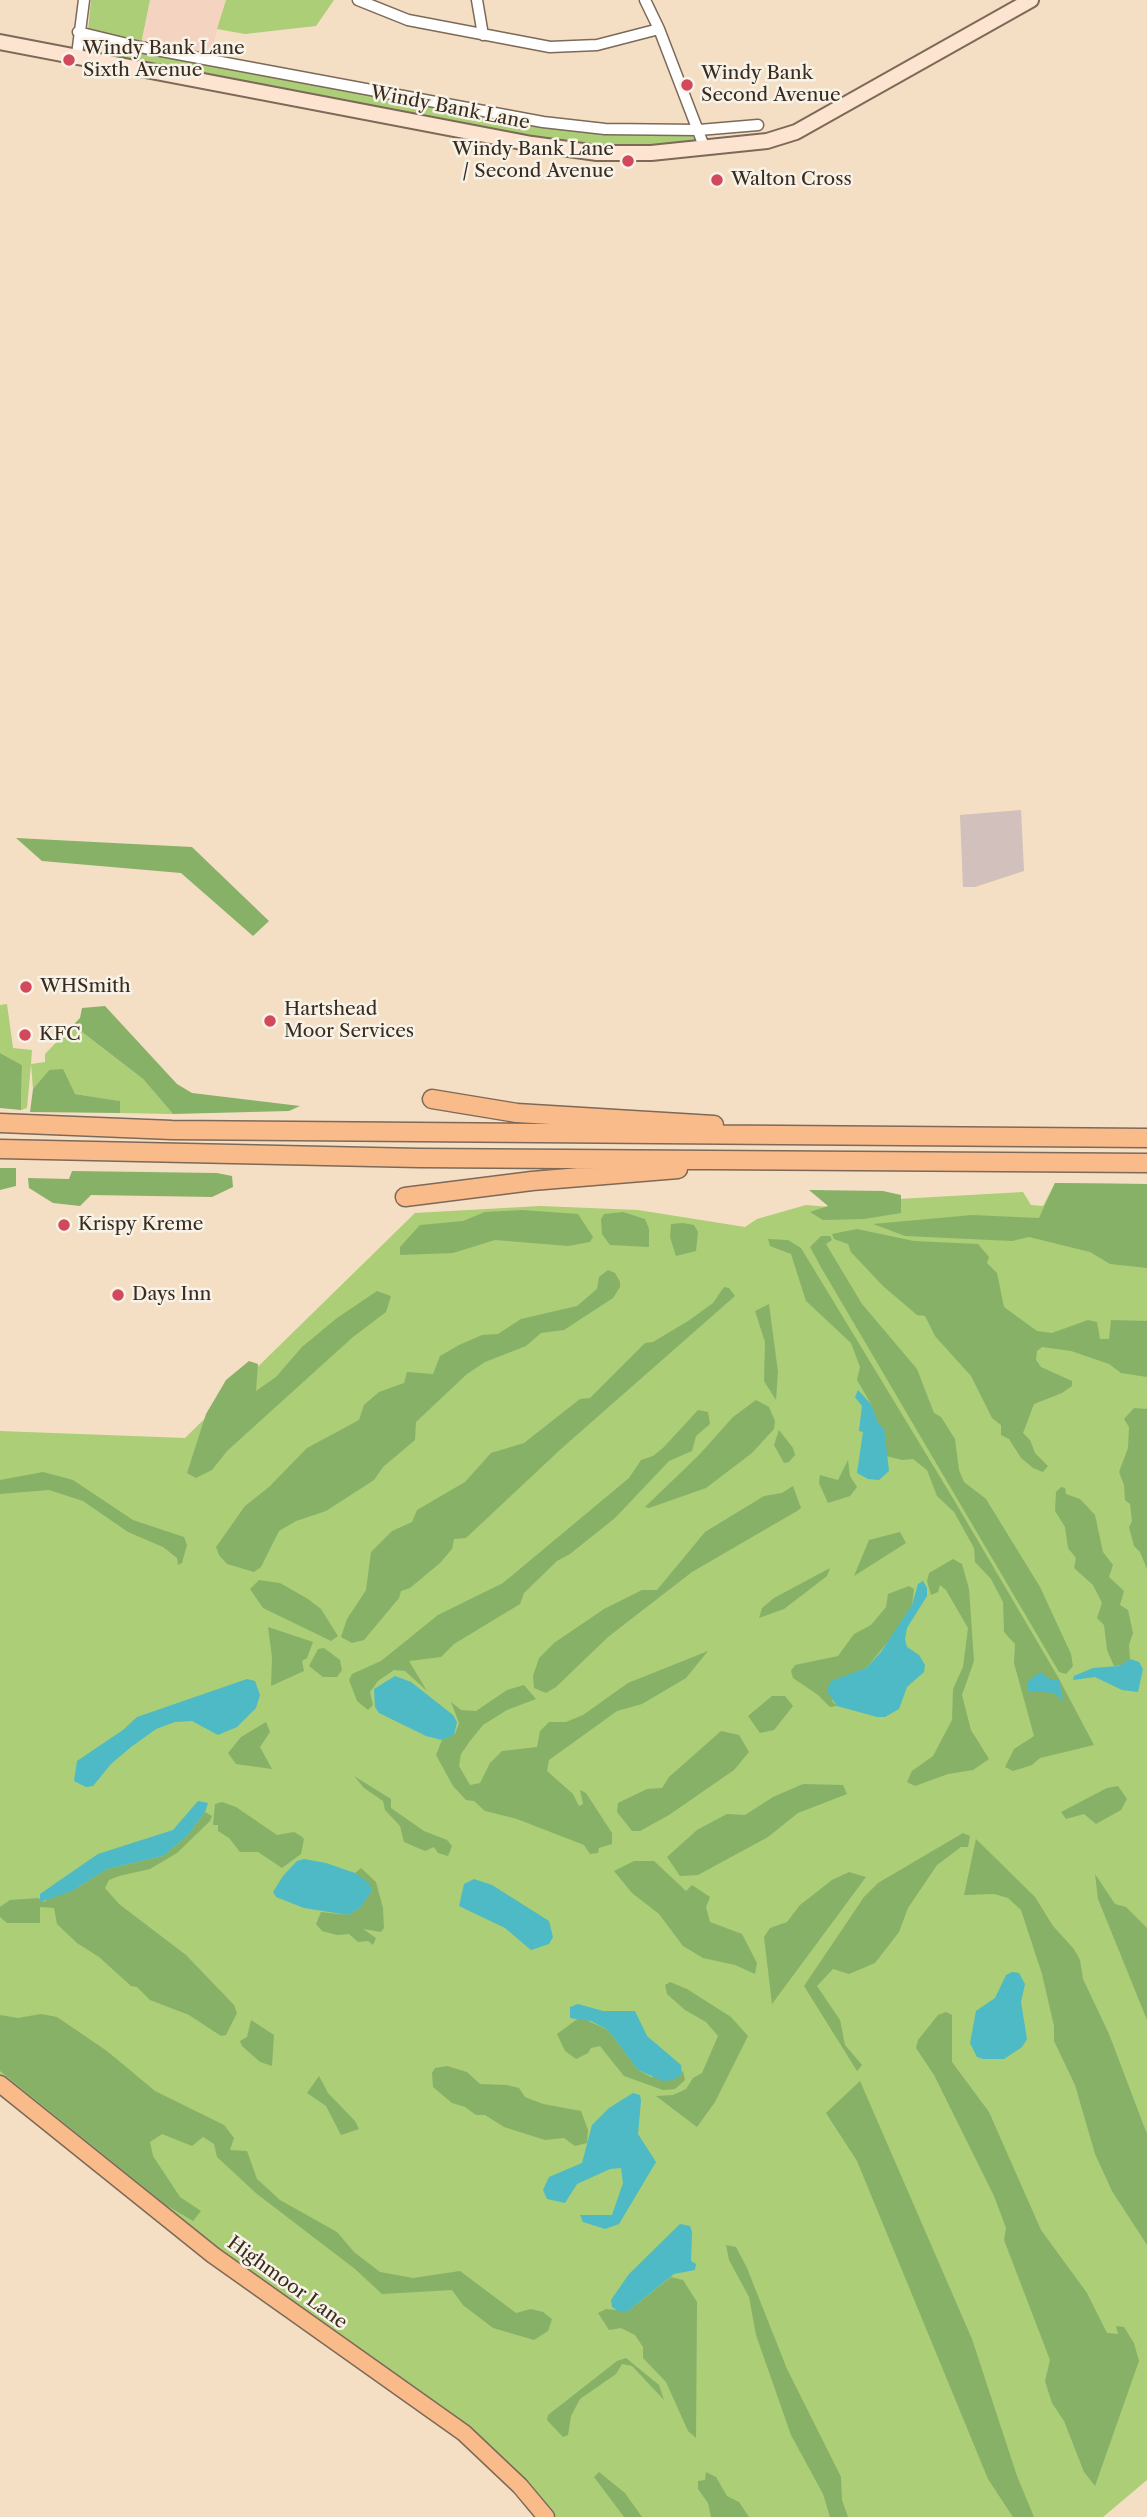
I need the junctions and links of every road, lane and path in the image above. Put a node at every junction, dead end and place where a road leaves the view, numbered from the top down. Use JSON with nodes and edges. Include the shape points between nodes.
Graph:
{"nodes":[{"id":1,"x":84,"y":0,"type":"edge"},
{"id":2,"x":358,"y":0,"type":"edge"},
{"id":3,"x":477,"y":0,"type":"edge"},
{"id":4,"x":645,"y":0,"type":"edge"},
{"id":5,"x":1031,"y":0,"type":"edge"},
{"id":6,"x":659,"y":29,"type":"junction"},
{"id":7,"x":78,"y":32,"type":"junction"},
{"id":8,"x":483,"y":35,"type":"junction"},
{"id":9,"x":0,"y":41,"type":"edge"},
{"id":10,"x":77,"y":55,"type":"junction"},
{"id":11,"x":758,"y":125,"type":"dead end"},
{"id":12,"x":699,"y":130,"type":"junction"},
{"id":13,"x":705,"y":149,"type":"junction"},
{"id":14,"x":432,"y":1099,"type":"dead end"},
{"id":15,"x":0,"y":1123,"type":"edge"},
{"id":16,"x":798,"y":1136,"type":"junction"},
{"id":17,"x":1147,"y":1138,"type":"edge"},
{"id":18,"x":0,"y":1149,"type":"edge"},
{"id":19,"x":786,"y":1160,"type":"junction"},
{"id":20,"x":1147,"y":1163,"type":"edge"},
{"id":21,"x":405,"y":1197,"type":"dead end"},
{"id":22,"x":0,"y":2084,"type":"edge"},
{"id":23,"x":546,"y":2517,"type":"edge"}],
"edges":[{"from":1,"to":7,"type":"street"},
{"from":2,"to":8,"type":"street","via":[[408,20]]},
{"from":3,"to":8,"type":"street"},
{"from":4,"to":6,"type":"street"},
{"from":5,"to":13,"type":"main road","name":"Windy Bank Lane","via":[[796,132],[767,141]]},
{"from":6,"to":8,"type":"street","via":[[585,46],[550,47]]},
{"from":6,"to":12,"type":"street"},
{"from":7,"to":10,"type":"street"},
{"from":7,"to":12,"type":"street","name":"Windy Bank Lane","via":[[543,122],[605,129]]},
{"from":9,"to":10,"type":"main road","name":"Windy Bank Lane"},
{"from":10,"to":13,"type":"main road","name":"Windy Bank Lane","via":[[532,144],[597,153]]},
{"from":11,"to":12,"type":"street","name":"Windy Bank Lane"},
{"from":12,"to":13,"type":"street"},
{"from":14,"to":16,"type":"highway","via":[[517,1113],[675,1121]]},
{"from":15,"to":16,"type":"highway","via":[[160,1130]]},
{"from":16,"to":17,"type":"highway"},
{"from":18,"to":19,"type":"highway"},
{"from":19,"to":20,"type":"highway"},
{"from":19,"to":21,"type":"highway","via":[[532,1181]]},
{"from":22,"to":23,"type":"main road","name":"Highmoor Lane","via":[[213,2255],[464,2433]]}]}
